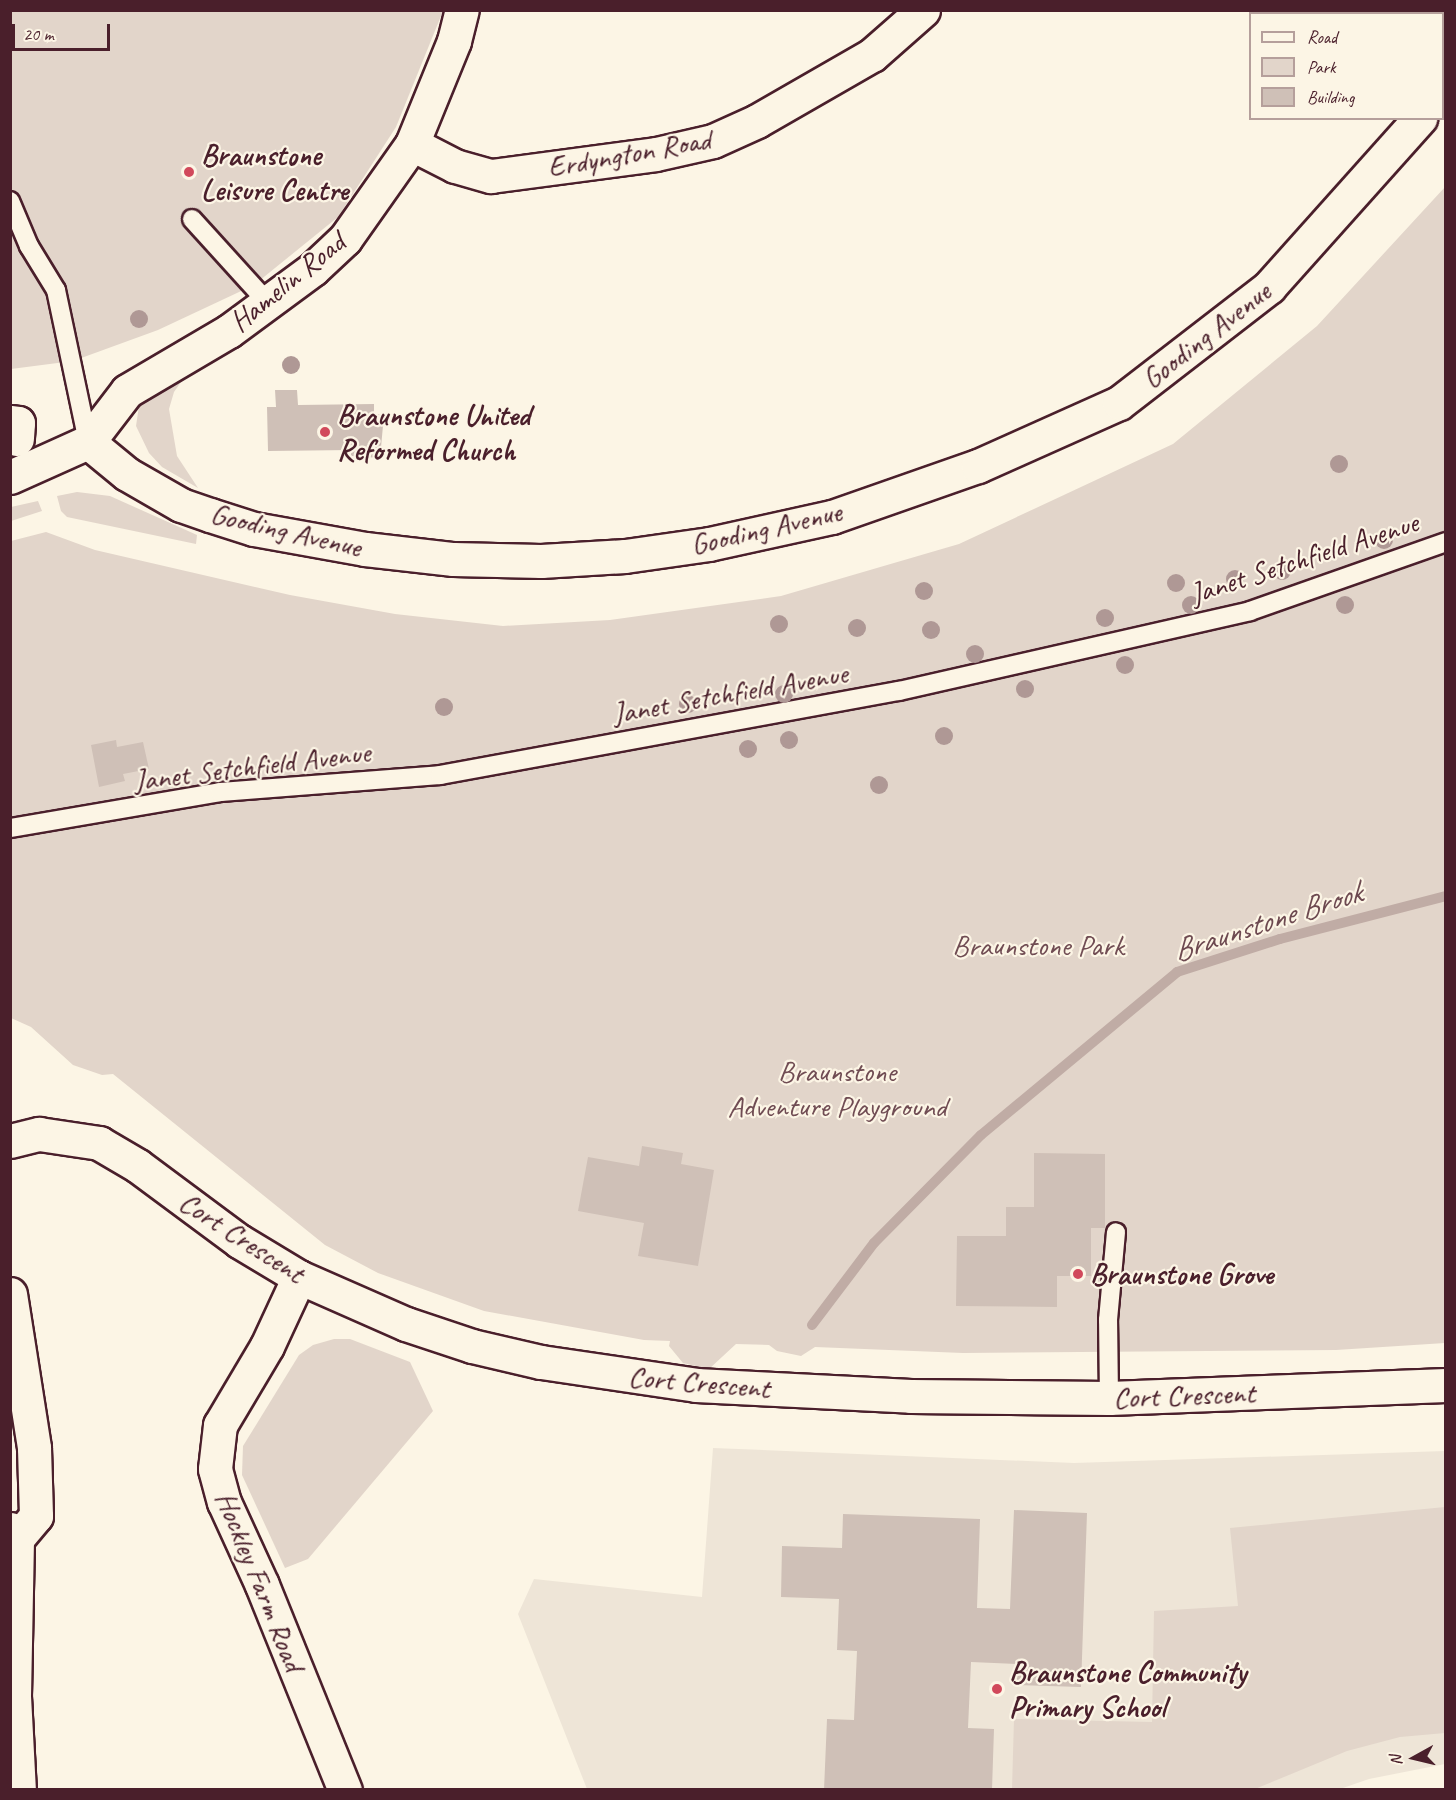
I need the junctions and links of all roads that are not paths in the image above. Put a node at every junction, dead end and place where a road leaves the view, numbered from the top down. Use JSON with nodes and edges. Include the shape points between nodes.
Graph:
{"nodes":[{"id":1,"x":462,"y":10,"type":"edge"},
{"id":2,"x":923,"y":10,"type":"edge"},
{"id":3,"x":1418,"y":120,"type":"edge"},
{"id":4,"x":412,"y":144,"type":"junction"},
{"id":5,"x":10,"y":201,"type":"edge"},
{"id":6,"x":192,"y":219,"type":"dead end"},
{"id":7,"x":269,"y":304,"type":"junction"},
{"id":8,"x":88,"y":442,"type":"junction"},
{"id":9,"x":10,"y":477,"type":"edge"},
{"id":10,"x":1446,"y":543,"type":"edge"},
{"id":11,"x":10,"y":828,"type":"edge"},
{"id":12,"x":10,"y":1141,"type":"edge"},
{"id":13,"x":1116,"y":1232,"type":"dead end"},
{"id":14,"x":299,"y":1277,"type":"junction"},
{"id":15,"x":10,"y":1294,"type":"edge"},
{"id":16,"x":1446,"y":1385,"type":"edge"},
{"id":17,"x":1109,"y":1398,"type":"junction"},
{"id":18,"x":14,"y":1534,"type":"edge"},
{"id":19,"x":19,"y":1790,"type":"edge"},
{"id":20,"x":345,"y":1790,"type":"edge"}],
"edges":[{"from":1,"to":4,"type":"street","name":"Hamelin Road","via":[[454,41]]},
{"from":2,"to":4,"type":"street","name":"Erdyngton Road","via":[[872,55],[757,121],[713,141],[656,154],[491,176],[455,166]]},
{"from":3,"to":8,"type":"street","name":"Gooding Avenue","via":[[1269,287],[1119,403],[978,466],[832,517],[709,544],[625,556],[541,561],[453,559],[365,549],[254,529],[210,515],[181,505],[127,474]]},
{"from":4,"to":7,"type":"street","name":"Hamelin Road","via":[[345,239]]},
{"from":5,"to":8,"type":"lane","via":[[29,246],[56,290]]},
{"from":6,"to":7,"type":"lane"},
{"from":7,"to":8,"type":"street","name":"Hamelin Road","via":[[127,391]]},
{"from":8,"to":9,"type":"street"},
{"from":10,"to":11,"type":"lane","name":"Janet Setchfield Avenue","via":[[1250,611],[899,691],[449,774],[220,792]]},
{"from":12,"to":14,"type":"street","name":"Cort Crescent","via":[[39,1134],[99,1143],[138,1166],[238,1240]]},
{"from":13,"to":17,"type":"lane","via":[[1108,1320]]},
{"from":14,"to":17,"type":"street","name":"Cort Crescent","via":[[357,1305],[472,1346],[613,1374],[696,1385],[806,1391]]},
{"from":14,"to":20,"type":"street","name":"Hockley Farm Road","via":[[267,1346],[220,1425],[216,1469],[224,1502]]},
{"from":15,"to":18,"type":"street","via":[[33,1438],[36,1516]]},
{"from":16,"to":17,"type":"street","name":"Cort Crescent"},
{"from":18,"to":19,"type":"street","via":[[14,1696]]}]}
